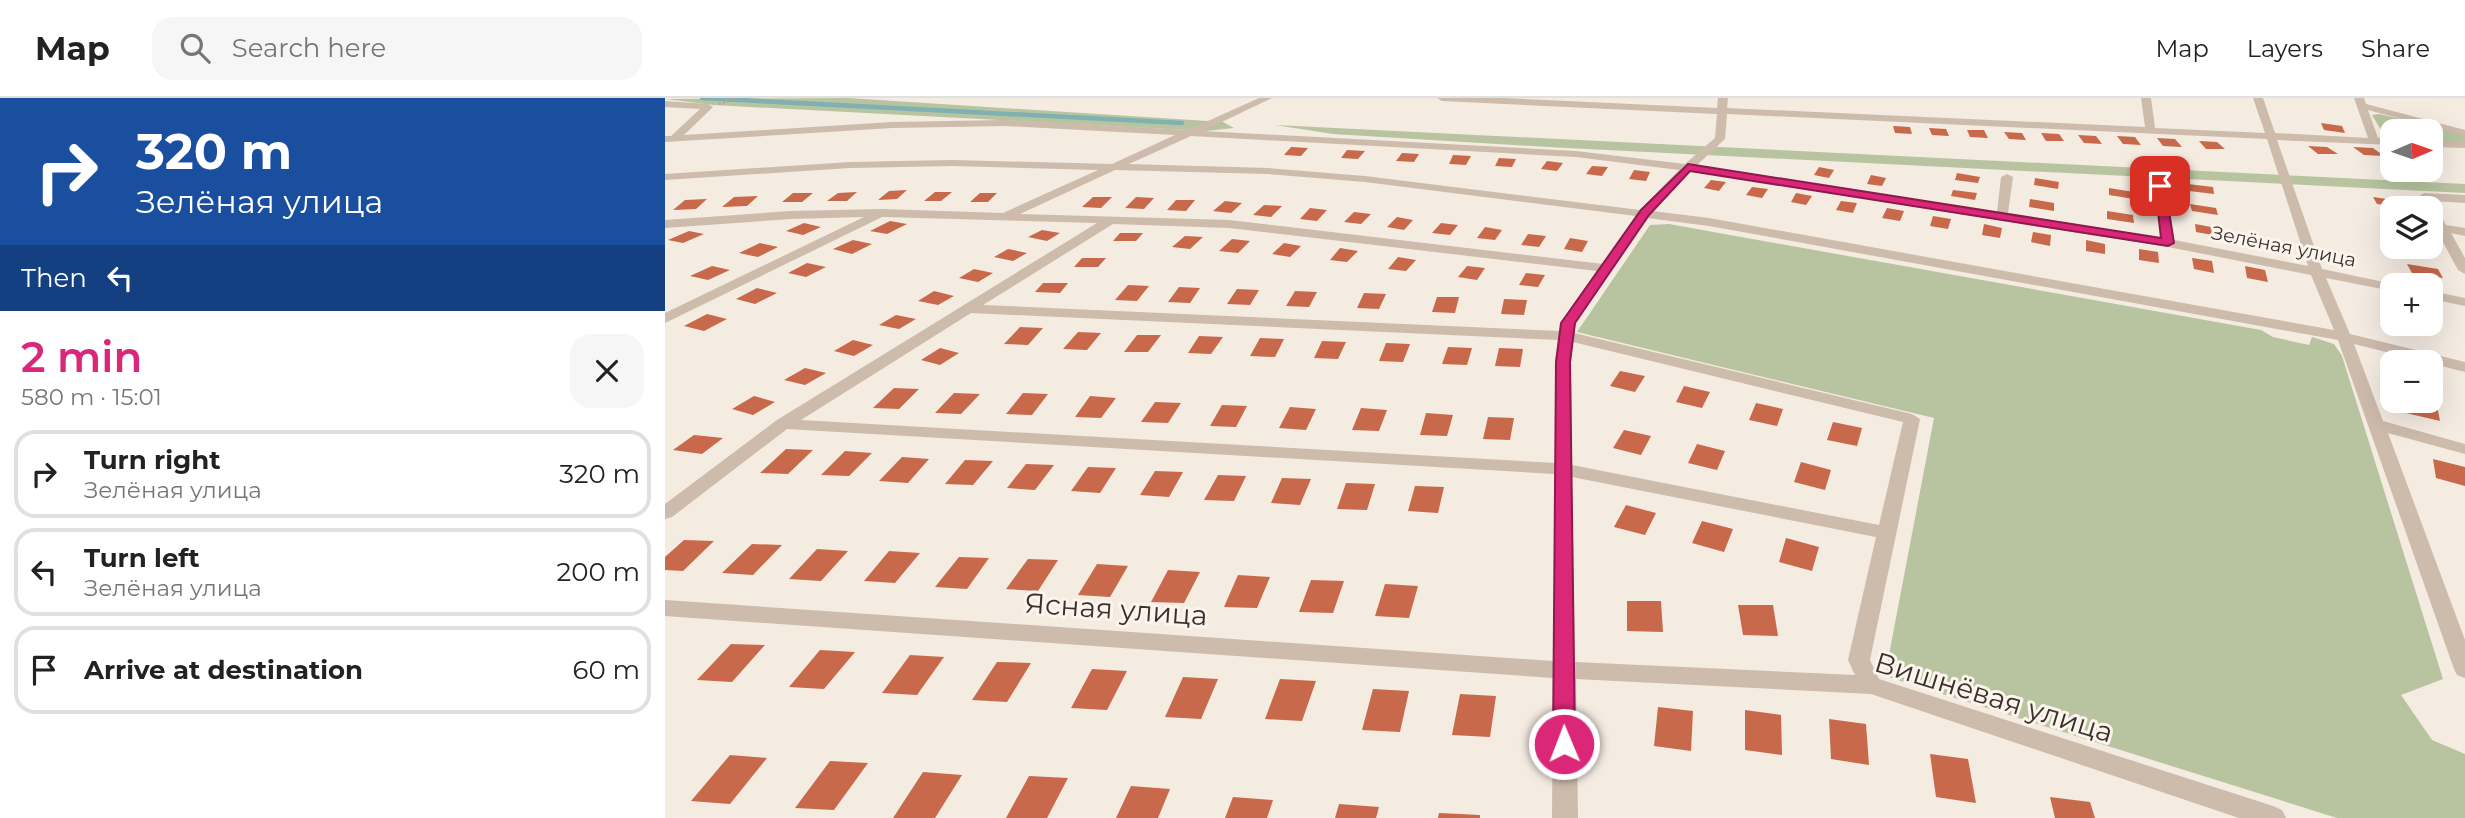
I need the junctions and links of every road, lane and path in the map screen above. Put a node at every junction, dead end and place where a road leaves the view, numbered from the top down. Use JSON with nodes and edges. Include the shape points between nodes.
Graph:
{"nodes":[{"id":1,"x":1267,"y":98,"type":"edge"},
{"id":2,"x":1442,"y":98,"type":"edge"},
{"id":3,"x":1723,"y":98,"type":"edge"},
{"id":4,"x":2146,"y":98,"type":"edge"},
{"id":5,"x":2258,"y":98,"type":"edge"},
{"id":6,"x":2362,"y":102,"type":"edge"},
{"id":7,"x":665,"y":104,"type":"edge"},
{"id":8,"x":1723,"y":111,"type":"junction"},
{"id":9,"x":2150,"y":130,"type":"junction"},
{"id":10,"x":1187,"y":132,"type":"junction"},
{"id":11,"x":2465,"y":133,"type":"edge"},
{"id":12,"x":2272,"y":136,"type":"junction"},
{"id":13,"x":670,"y":139,"type":"edge"},
{"id":14,"x":2374,"y":141,"type":"junction"},
{"id":15,"x":2380,"y":141,"type":"edge"},
{"id":16,"x":2443,"y":144,"type":"edge"},
{"id":17,"x":2465,"y":145,"type":"edge"},
{"id":18,"x":1115,"y":167,"type":"junction"},
{"id":19,"x":1688,"y":167,"type":"junction"},
{"id":20,"x":665,"y":177,"type":"edge"},
{"id":21,"x":2007,"y":177,"type":"dead end"},
{"id":22,"x":2160,"y":186,"type":"dead end"},
{"id":23,"x":2443,"y":198,"type":"edge"},
{"id":24,"x":2465,"y":199,"type":"edge"},
{"id":25,"x":1645,"y":212,"type":"junction"},
{"id":26,"x":882,"y":213,"type":"junction"},
{"id":27,"x":1006,"y":215,"type":"junction"},
{"id":28,"x":2002,"y":216,"type":"junction"},
{"id":29,"x":1111,"y":220,"type":"junction"},
{"id":30,"x":669,"y":225,"type":"edge"},
{"id":31,"x":2443,"y":228,"type":"edge"},
{"id":32,"x":2443,"y":230,"type":"edge"},
{"id":33,"x":2465,"y":232,"type":"edge"},
{"id":34,"x":2168,"y":243,"type":"junction"},
{"id":35,"x":1606,"y":268,"type":"junction"},
{"id":36,"x":2465,"y":270,"type":"edge"},
{"id":37,"x":2316,"y":271,"type":"junction"},
{"id":38,"x":2380,"y":284,"type":"edge"},
{"id":39,"x":2443,"y":297,"type":"edge"},
{"id":40,"x":2465,"y":302,"type":"edge"},
{"id":41,"x":968,"y":309,"type":"junction"},
{"id":42,"x":665,"y":318,"type":"edge"},
{"id":43,"x":1567,"y":336,"type":"junction"},
{"id":44,"x":2344,"y":337,"type":"junction"},
{"id":45,"x":2465,"y":367,"type":"edge"},
{"id":46,"x":783,"y":424,"type":"junction"},
{"id":47,"x":2377,"y":425,"type":"junction"},
{"id":48,"x":2465,"y":449,"type":"edge"},
{"id":49,"x":1563,"y":469,"type":"junction"},
{"id":50,"x":665,"y":513,"type":"edge"},
{"id":51,"x":1887,"y":533,"type":"junction"},
{"id":52,"x":665,"y":608,"type":"edge"},
{"id":53,"x":2465,"y":669,"type":"edge"},
{"id":54,"x":1563,"y":670,"type":"junction"},
{"id":55,"x":1871,"y":685,"type":"junction"},
{"id":56,"x":1565,"y":818,"type":"edge"},
{"id":57,"x":2273,"y":818,"type":"edge"}],
"edges":[{"from":1,"to":10,"type":"street"},
{"from":2,"to":8,"type":"street"},
{"from":3,"to":8,"type":"street"},
{"from":4,"to":9,"type":"street"},
{"from":5,"to":12,"type":"street"},
{"from":6,"to":11,"type":"street"},
{"from":6,"to":14,"type":"street"},
{"from":7,"to":13,"type":"street","via":[[708,107]]},
{"from":8,"to":9,"type":"street"},
{"from":8,"to":19,"type":"street","via":[[1720,139]]},
{"from":9,"to":12,"type":"street"},
{"from":10,"to":13,"type":"street","name":"Зелёная улица","via":[[946,122]]},
{"from":10,"to":18,"type":"street"},
{"from":10,"to":19,"type":"street","name":"Зелёная улица","via":[[1576,154]]},
{"from":12,"to":14,"type":"street"},
{"from":12,"to":37,"type":"street"},
{"from":14,"to":15,"type":"street"},
{"from":16,"to":17,"type":"street"},
{"from":18,"to":20,"type":"street","via":[[907,164]]},
{"from":18,"to":25,"type":"street","via":[[1365,179]]},
{"from":18,"to":27,"type":"street"},
{"from":19,"to":25,"type":"street"},
{"from":19,"to":28,"type":"street","name":"Зелёная улица"},
{"from":21,"to":28,"type":"street"},
{"from":22,"to":34,"type":"street"},
{"from":23,"to":24,"type":"street"},
{"from":25,"to":35,"type":"street"},
{"from":25,"to":44,"type":"street"},
{"from":26,"to":27,"type":"street"},
{"from":26,"to":30,"type":"street"},
{"from":26,"to":42,"type":"street"},
{"from":27,"to":29,"type":"street"},
{"from":28,"to":34,"type":"street","name":"Зелёная улица"},
{"from":29,"to":35,"type":"street","via":[[1229,224]]},
{"from":29,"to":41,"type":"street"},
{"from":31,"to":33,"type":"street"},
{"from":32,"to":36,"type":"street"},
{"from":34,"to":37,"type":"street","name":"Зелёная улица"},
{"from":35,"to":43,"type":"street","via":[[1568,323]]},
{"from":37,"to":38,"type":"street","name":"Зелёная улица"},
{"from":37,"to":44,"type":"street"},
{"from":39,"to":40,"type":"street"},
{"from":41,"to":43,"type":"street"},
{"from":41,"to":46,"type":"street"},
{"from":43,"to":49,"type":"street"},
{"from":43,"to":51,"type":"street","via":[[1912,419]]},
{"from":44,"to":45,"type":"street"},
{"from":44,"to":47,"type":"street"},
{"from":46,"to":49,"type":"street"},
{"from":46,"to":50,"type":"street"},
{"from":47,"to":48,"type":"street"},
{"from":47,"to":53,"type":"street"},
{"from":49,"to":51,"type":"street"},
{"from":49,"to":54,"type":"street"},
{"from":51,"to":55,"type":"street","via":[[1859,660]]},
{"from":52,"to":54,"type":"street","name":"Ясная улица"},
{"from":54,"to":55,"type":"street","name":"Вишнёвая улица"},
{"from":54,"to":56,"type":"street"},
{"from":55,"to":57,"type":"street","name":"Вишнёвая улица"}]}
